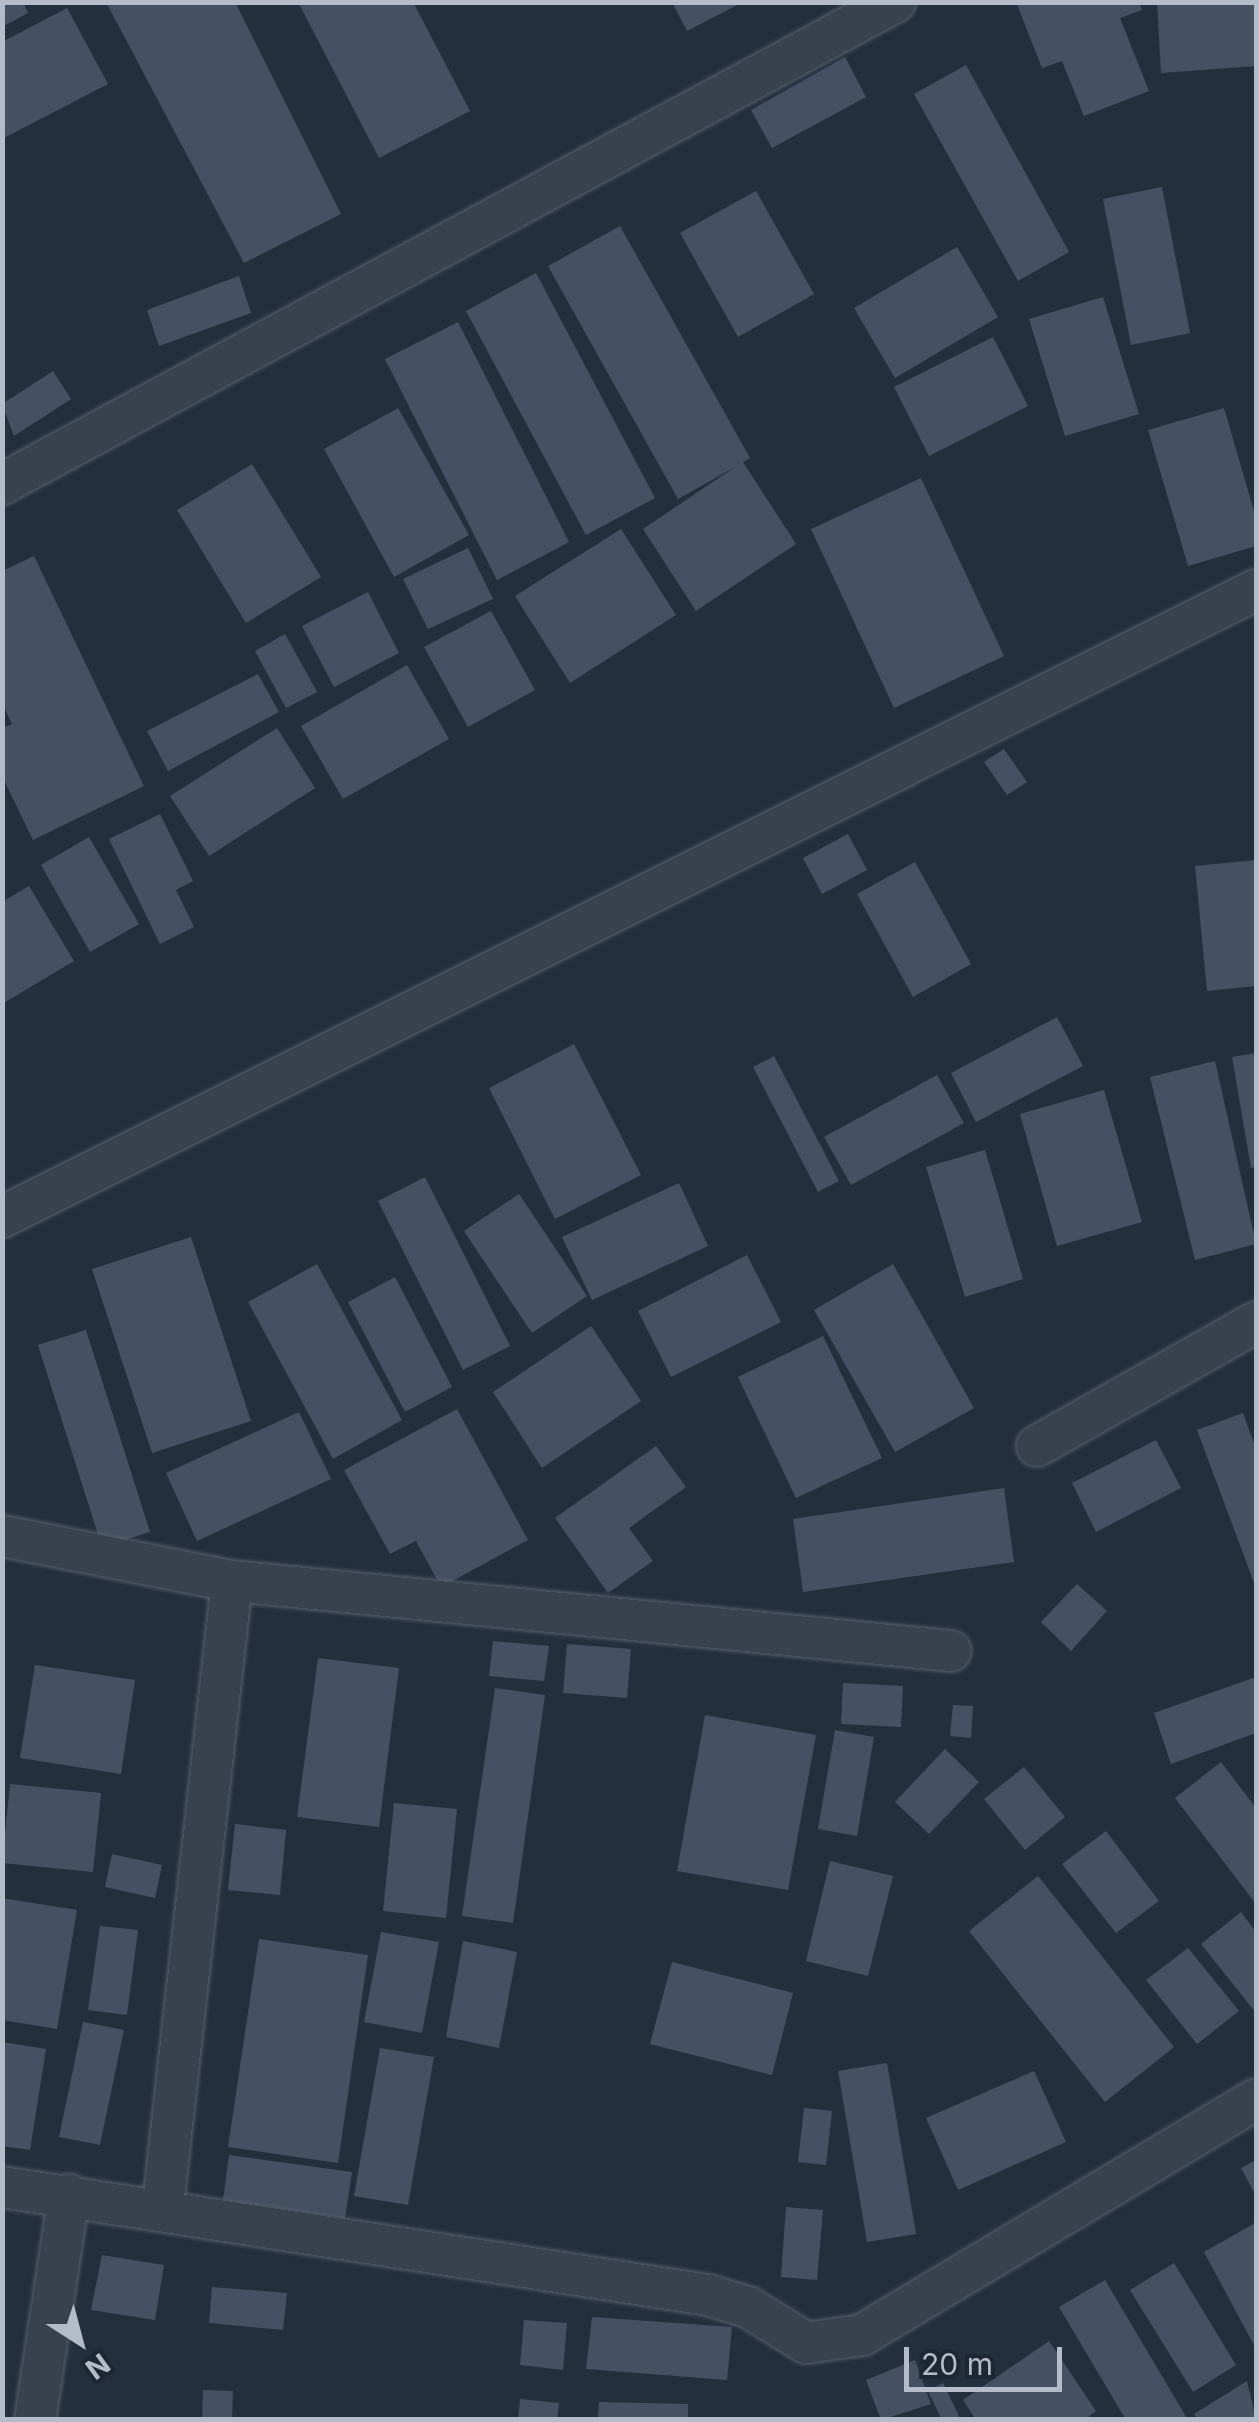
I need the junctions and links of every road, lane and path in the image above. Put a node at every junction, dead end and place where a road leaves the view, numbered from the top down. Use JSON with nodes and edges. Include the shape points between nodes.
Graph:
{"nodes":[{"id":1,"x":895,"y":2,"type":"edge"},
{"id":2,"x":2,"y":484,"type":"edge"},
{"id":3,"x":1256,"y":590,"type":"edge"},
{"id":4,"x":2,"y":1217,"type":"edge"},
{"id":5,"x":1256,"y":1322,"type":"edge"},
{"id":6,"x":1037,"y":1446,"type":"dead end"},
{"id":7,"x":2,"y":1536,"type":"edge"},
{"id":8,"x":232,"y":1580,"type":"junction"},
{"id":9,"x":951,"y":1651,"type":"dead end"},
{"id":10,"x":1256,"y":2099,"type":"edge"},
{"id":11,"x":2,"y":2187,"type":"edge"},
{"id":12,"x":70,"y":2195,"type":"junction"},
{"id":13,"x":162,"y":2206,"type":"junction"},
{"id":14,"x":36,"y":2420,"type":"edge"}],
"edges":[{"from":1,"to":2,"type":"street"},
{"from":3,"to":4,"type":"street"},
{"from":5,"to":6,"type":"street"},
{"from":7,"to":8,"type":"street"},
{"from":8,"to":9,"type":"street"},
{"from":8,"to":13,"type":"street"},
{"from":10,"to":13,"type":"street","via":[[862,2335],[806,2343],[748,2307],[708,2294]]},
{"from":11,"to":12,"type":"street"},
{"from":12,"to":13,"type":"street"},
{"from":12,"to":14,"type":"street"}]}
